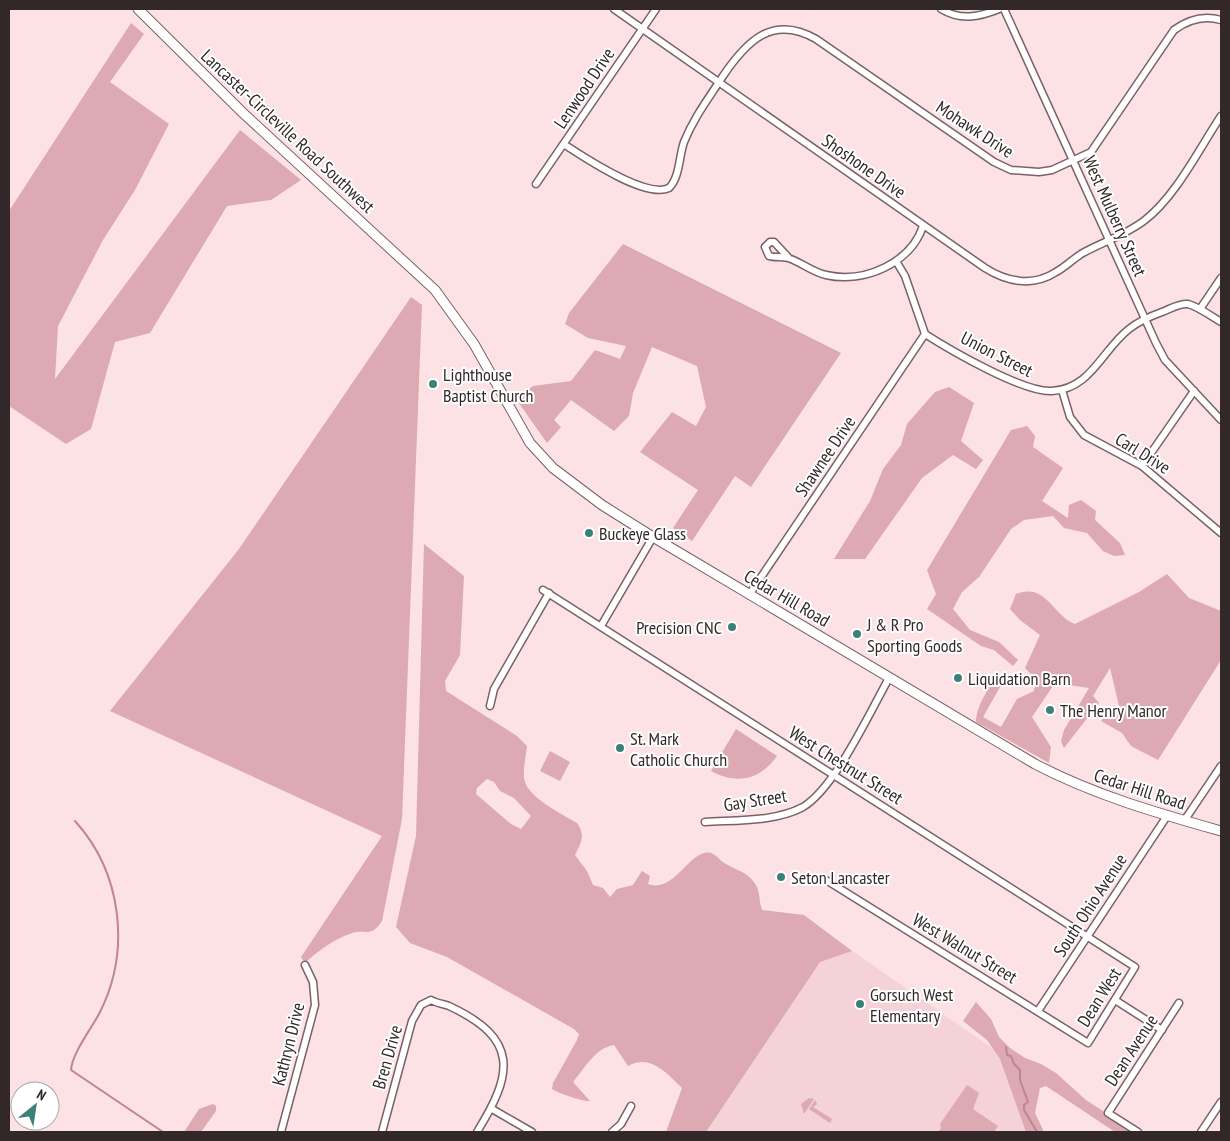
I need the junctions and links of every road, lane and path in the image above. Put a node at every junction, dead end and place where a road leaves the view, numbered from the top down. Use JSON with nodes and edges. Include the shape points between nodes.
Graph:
{"nodes":[{"id":1,"x":138,"y":9,"type":"edge"},
{"id":2,"x":614,"y":9,"type":"edge"},
{"id":3,"x":656,"y":9,"type":"edge"},
{"id":4,"x":941,"y":9,"type":"edge"},
{"id":5,"x":999,"y":9,"type":"edge"},
{"id":6,"x":1004,"y":9,"type":"edge"},
{"id":7,"x":1221,"y":20,"type":"edge"},
{"id":8,"x":642,"y":30,"type":"junction"},
{"id":9,"x":718,"y":83,"type":"junction"},
{"id":10,"x":1221,"y":116,"type":"edge"},
{"id":11,"x":564,"y":145,"type":"junction"},
{"id":12,"x":1073,"y":161,"type":"junction"},
{"id":13,"x":536,"y":184,"type":"dead end"},
{"id":14,"x":923,"y":226,"type":"junction"},
{"id":15,"x":1109,"y":240,"type":"junction"},
{"id":16,"x":788,"y":258,"type":"dead end"},
{"id":17,"x":896,"y":260,"type":"junction"},
{"id":18,"x":1221,"y":278,"type":"edge"},
{"id":19,"x":426,"y":281,"type":"joint"},
{"id":20,"x":1200,"y":310,"type":"junction"},
{"id":21,"x":1145,"y":319,"type":"junction"},
{"id":22,"x":1221,"y":322,"type":"edge"},
{"id":23,"x":925,"y":334,"type":"junction"},
{"id":24,"x":1062,"y":390,"type":"junction"},
{"id":25,"x":1194,"y":391,"type":"junction"},
{"id":26,"x":1221,"y":420,"type":"edge"},
{"id":27,"x":1142,"y":466,"type":"junction"},
{"id":28,"x":1221,"y":533,"type":"edge"},
{"id":29,"x":653,"y":537,"type":"junction"},
{"id":30,"x":749,"y":595,"type":"junction"},
{"id":31,"x":601,"y":626,"type":"junction"},
{"id":32,"x":889,"y":678,"type":"junction"},
{"id":33,"x":490,"y":706,"type":"dead end"},
{"id":34,"x":1221,"y":766,"type":"edge"},
{"id":35,"x":833,"y":775,"type":"junction"},
{"id":36,"x":1167,"y":816,"type":"junction"},
{"id":37,"x":1184,"y":821,"type":"junction"},
{"id":38,"x":705,"y":822,"type":"dead end"},
{"id":39,"x":1221,"y":831,"type":"edge"},
{"id":40,"x":826,"y":880,"type":"dead end"},
{"id":41,"x":1088,"y":935,"type":"junction"},
{"id":42,"x":305,"y":965,"type":"dead end"},
{"id":43,"x":1134,"y":966,"type":"joint"},
{"id":44,"x":1115,"y":1000,"type":"junction"},
{"id":45,"x":1179,"y":1003,"type":"dead end"},
{"id":46,"x":1038,"y":1011,"type":"junction"},
{"id":47,"x":1162,"y":1030,"type":"junction"},
{"id":48,"x":1088,"y":1043,"type":"joint"},
{"id":49,"x":1221,"y":1102,"type":"edge"},
{"id":50,"x":631,"y":1106,"type":"dead end"},
{"id":51,"x":492,"y":1109,"type":"junction"},
{"id":52,"x":281,"y":1132,"type":"edge"},
{"id":53,"x":382,"y":1132,"type":"edge"},
{"id":54,"x":477,"y":1132,"type":"edge"},
{"id":55,"x":532,"y":1132,"type":"edge"},
{"id":56,"x":612,"y":1132,"type":"edge"},
{"id":57,"x":1138,"y":1132,"type":"edge"},
{"id":58,"x":1201,"y":1132,"type":"edge"}],
"edges":[{"from":1,"to":19,"type":"main road","name":"Lancaster-Circleville Road Southwest","via":[[243,113]]},
{"from":2,"to":8,"type":"street","name":"Shoshone Drive"},
{"from":3,"to":8,"type":"street","name":"Lenwood Drive"},
{"from":4,"to":5,"type":"street","via":[[966,17]]},
{"from":6,"to":12,"type":"street","name":"West Mulberry Street"},
{"from":7,"to":12,"type":"street","name":"Mohawk Drive","via":[[1200,18],[1181,24],[1174,30],[1091,152]]},
{"from":8,"to":9,"type":"street","name":"Shoshone Drive"},
{"from":8,"to":11,"type":"street","name":"Lenwood Drive"},
{"from":9,"to":11,"type":"street","name":"Mohawk Drive","via":[[691,126],[673,184],[664,190],[654,190],[626,180]]},
{"from":9,"to":12,"type":"street","name":"Mohawk Drive","via":[[740,52],[753,40],[780,30],[800,32],[816,39],[1002,167],[1020,172],[1039,172]]},
{"from":9,"to":14,"type":"street","name":"Shoshone Drive"},
{"from":10,"to":15,"type":"street","name":"Shoshone Drive","via":[[1153,214]]},
{"from":11,"to":13,"type":"street","name":"Lenwood Drive"},
{"from":12,"to":15,"type":"street","name":"West Mulberry Street"},
{"from":14,"to":15,"type":"street","name":"Shoshone Drive","via":[[992,273],[1029,282],[1047,277]]},
{"from":14,"to":17,"type":"street","via":[[919,238]]},
{"from":15,"to":21,"type":"street","name":"West Mulberry Street"},
{"from":16,"to":17,"type":"street","via":[[811,270],[843,277],[869,273]]},
{"from":17,"to":23,"type":"street","via":[[905,276]]},
{"from":18,"to":20,"type":"street"},
{"from":19,"to":29,"type":"main road","name":"Cedar Hill Road","via":[[474,344],[536,451],[571,482]]},
{"from":20,"to":21,"type":"street","name":"Union Street","via":[[1183,304]]},
{"from":20,"to":22,"type":"street","name":"Union Street"},
{"from":21,"to":24,"type":"street","name":"Union Street","via":[[1128,330],[1084,379]]},
{"from":21,"to":25,"type":"street","name":"West Mulberry Street","via":[[1165,360]]},
{"from":23,"to":24,"type":"street","name":"Union Street","via":[[1022,386],[1050,392]]},
{"from":23,"to":30,"type":"street","name":"Shawnee Drive"},
{"from":24,"to":27,"type":"street","name":"Carl Drive","via":[[1070,417],[1084,435]]},
{"from":25,"to":26,"type":"street","name":"West Mulberry Street"},
{"from":25,"to":27,"type":"street"},
{"from":27,"to":28,"type":"street","name":"Carl Drive"},
{"from":29,"to":30,"type":"main road","name":"Cedar Hill Road"},
{"from":29,"to":31,"type":"street"},
{"from":30,"to":32,"type":"main road","name":"Cedar Hill Road"},
{"from":31,"to":33,"type":"street","name":"West Chestnut Street","via":[[546,592],[494,689]]},
{"from":31,"to":35,"type":"street","name":"West Chestnut Street"},
{"from":32,"to":35,"type":"street","name":"Gay Street"},
{"from":32,"to":36,"type":"main road","name":"Cedar Hill Road","via":[[1059,776],[1121,802]]},
{"from":34,"to":37,"type":"street"},
{"from":35,"to":38,"type":"street","name":"Gay Street","via":[[817,795],[793,811],[762,818]]},
{"from":35,"to":41,"type":"street","name":"West Chestnut Street"},
{"from":36,"to":37,"type":"main road","name":"Cedar Hill Road"},
{"from":36,"to":41,"type":"street","name":"South Ohio Avenue"},
{"from":37,"to":39,"type":"main road","name":"Cedar Hill Road"},
{"from":40,"to":46,"type":"street","name":"West Walnut Street"},
{"from":41,"to":43,"type":"street","name":"West Chestnut Street"},
{"from":41,"to":46,"type":"street","name":"South Ohio Avenue"},
{"from":42,"to":52,"type":"street","name":"Kathryn Drive","via":[[313,982],[315,1005]]},
{"from":43,"to":44,"type":"street","name":"Dean West"},
{"from":44,"to":47,"type":"street"},
{"from":44,"to":48,"type":"street","name":"Dean West"},
{"from":45,"to":47,"type":"street","name":"Dean Avenue"},
{"from":46,"to":48,"type":"street","name":"West Walnut Street"},
{"from":47,"to":57,"type":"street","name":"Dean Avenue","via":[[1108,1113]]},
{"from":49,"to":58,"type":"street"},
{"from":50,"to":56,"type":"street","via":[[621,1124]]},
{"from":51,"to":53,"type":"street","name":"Bren Drive","via":[[503,1078],[503,1059],[492,1035],[479,1023],[448,1006],[425,1002],[416,1011],[406,1039]]},
{"from":51,"to":54,"type":"street"},
{"from":51,"to":55,"type":"street"}]}
